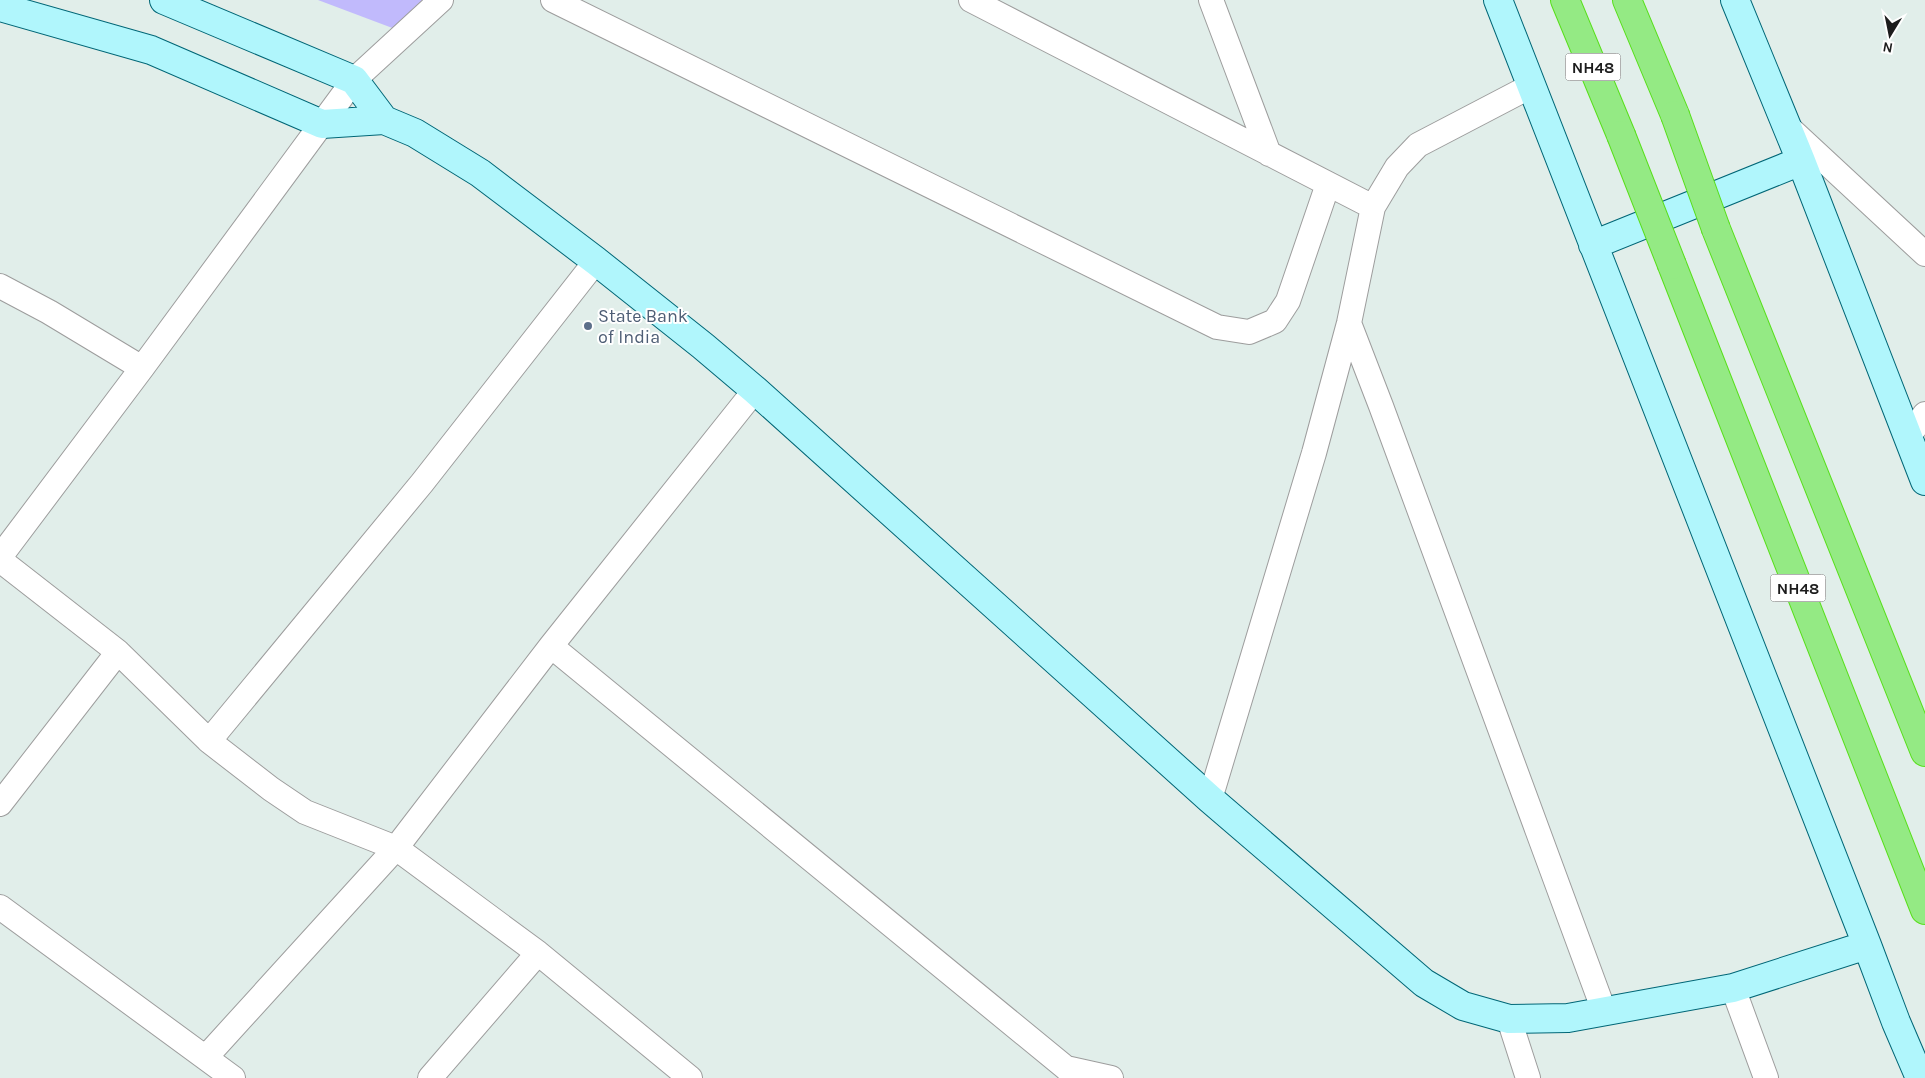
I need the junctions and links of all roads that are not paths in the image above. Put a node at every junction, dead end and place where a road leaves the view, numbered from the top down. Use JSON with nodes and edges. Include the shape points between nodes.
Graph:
{"nodes":[{"id":1,"x":164,"y":0,"type":"edge"},
{"id":2,"x":441,"y":0,"type":"edge"},
{"id":3,"x":553,"y":0,"type":"edge"},
{"id":4,"x":972,"y":0,"type":"edge"},
{"id":5,"x":1211,"y":0,"type":"edge"},
{"id":6,"x":1498,"y":0,"type":"edge"},
{"id":7,"x":1565,"y":0,"type":"edge"},
{"id":8,"x":1627,"y":0,"type":"edge"},
{"id":9,"x":1735,"y":0,"type":"edge"},
{"id":10,"x":0,"y":6,"type":"edge"},
{"id":11,"x":354,"y":80,"type":"junction"},
{"id":12,"x":1531,"y":86,"type":"junction"},
{"id":13,"x":384,"y":120,"type":"junction"},
{"id":14,"x":322,"y":124,"type":"junction"},
{"id":15,"x":1787,"y":126,"type":"junction"},
{"id":16,"x":1269,"y":154,"type":"junction"},
{"id":17,"x":1801,"y":161,"type":"junction"},
{"id":18,"x":1328,"y":184,"type":"junction"},
{"id":19,"x":1373,"y":207,"type":"junction"},
{"id":20,"x":1593,"y":245,"type":"junction"},
{"id":21,"x":1925,"y":254,"type":"edge"},
{"id":22,"x":596,"y":261,"type":"junction"},
{"id":23,"x":0,"y":286,"type":"edge"},
{"id":24,"x":1349,"y":323,"type":"junction"},
{"id":25,"x":142,"y":368,"type":"junction"},
{"id":26,"x":754,"y":390,"type":"junction"},
{"id":27,"x":1925,"y":414,"type":"edge"},
{"id":28,"x":1908,"y":438,"type":"junction"},
{"id":29,"x":1925,"y":481,"type":"edge"},
{"id":30,"x":0,"y":558,"type":"edge"},
{"id":31,"x":551,"y":646,"type":"junction"},
{"id":32,"x":118,"y":652,"type":"junction"},
{"id":33,"x":209,"y":741,"type":"junction"},
{"id":34,"x":1925,"y":752,"type":"edge"},
{"id":35,"x":1210,"y":799,"type":"junction"},
{"id":36,"x":0,"y":804,"type":"edge"},
{"id":37,"x":396,"y":848,"type":"junction"},
{"id":38,"x":0,"y":907,"type":"edge"},
{"id":39,"x":1925,"y":910,"type":"edge"},
{"id":40,"x":1867,"y":945,"type":"junction"},
{"id":41,"x":538,"y":953,"type":"junction"},
{"id":42,"x":1733,"y":988,"type":"junction"},
{"id":43,"x":1604,"y":1011,"type":"junction"},
{"id":44,"x":1509,"y":1019,"type":"junction"},
{"id":45,"x":206,"y":1057,"type":"junction"},
{"id":46,"x":1071,"y":1073,"type":"edge"},
{"id":47,"x":233,"y":1078,"type":"edge"},
{"id":48,"x":430,"y":1078,"type":"edge"},
{"id":49,"x":690,"y":1078,"type":"edge"},
{"id":50,"x":1111,"y":1078,"type":"edge"},
{"id":51,"x":1528,"y":1078,"type":"edge"},
{"id":52,"x":1766,"y":1078,"type":"edge"},
{"id":53,"x":1920,"y":1078,"type":"edge"}],
"edges":[{"from":1,"to":11,"type":"street"},
{"from":2,"to":11,"type":"street"},
{"from":3,"to":18,"type":"street","via":[[1217,327],[1249,332],[1274,321],[1288,301]]},
{"from":4,"to":16,"type":"street"},
{"from":5,"to":16,"type":"street"},
{"from":6,"to":12,"type":"street"},
{"from":7,"to":39,"type":"highway","number":"NH48","bridge":true},
{"from":8,"to":34,"type":"highway","number":"NH48","bridge":true},
{"from":9,"to":15,"type":"street"},
{"from":10,"to":14,"type":"street","via":[[151,50]]},
{"from":11,"to":13,"type":"street"},
{"from":11,"to":14,"type":"street"},
{"from":12,"to":19,"type":"street","via":[[1418,145],[1397,167]]},
{"from":12,"to":20,"type":"street"},
{"from":13,"to":14,"type":"street"},
{"from":13,"to":22,"type":"street","via":[[422,137],[480,173]]},
{"from":14,"to":25,"type":"street"},
{"from":15,"to":17,"type":"street"},
{"from":15,"to":21,"type":"street"},
{"from":16,"to":18,"type":"street"},
{"from":17,"to":20,"type":"street"},
{"from":17,"to":28,"type":"street"},
{"from":18,"to":19,"type":"street"},
{"from":19,"to":24,"type":"street"},
{"from":20,"to":40,"type":"street"},
{"from":22,"to":26,"type":"street"},
{"from":22,"to":33,"type":"street","via":[[422,483]]},
{"from":23,"to":25,"type":"street"},
{"from":24,"to":35,"type":"street","via":[[1314,453]]},
{"from":24,"to":43,"type":"street"},
{"from":25,"to":30,"type":"street"},
{"from":26,"to":31,"type":"street"},
{"from":26,"to":35,"type":"street"},
{"from":27,"to":28,"type":"street"},
{"from":28,"to":29,"type":"street"},
{"from":30,"to":32,"type":"street"},
{"from":31,"to":37,"type":"street"},
{"from":31,"to":46,"type":"street"},
{"from":32,"to":33,"type":"street"},
{"from":32,"to":36,"type":"street"},
{"from":33,"to":37,"type":"street","via":[[305,812]]},
{"from":35,"to":44,"type":"street","via":[[1424,984],[1463,1006]]},
{"from":37,"to":41,"type":"street"},
{"from":37,"to":45,"type":"street"},
{"from":38,"to":45,"type":"street"},
{"from":40,"to":42,"type":"street"},
{"from":40,"to":53,"type":"street"},
{"from":41,"to":48,"type":"street"},
{"from":41,"to":49,"type":"street"},
{"from":42,"to":43,"type":"street"},
{"from":42,"to":52,"type":"street"},
{"from":43,"to":44,"type":"street","via":[[1568,1018]]},
{"from":44,"to":51,"type":"street"},
{"from":45,"to":47,"type":"street"},
{"from":46,"to":50,"type":"street"}]}
